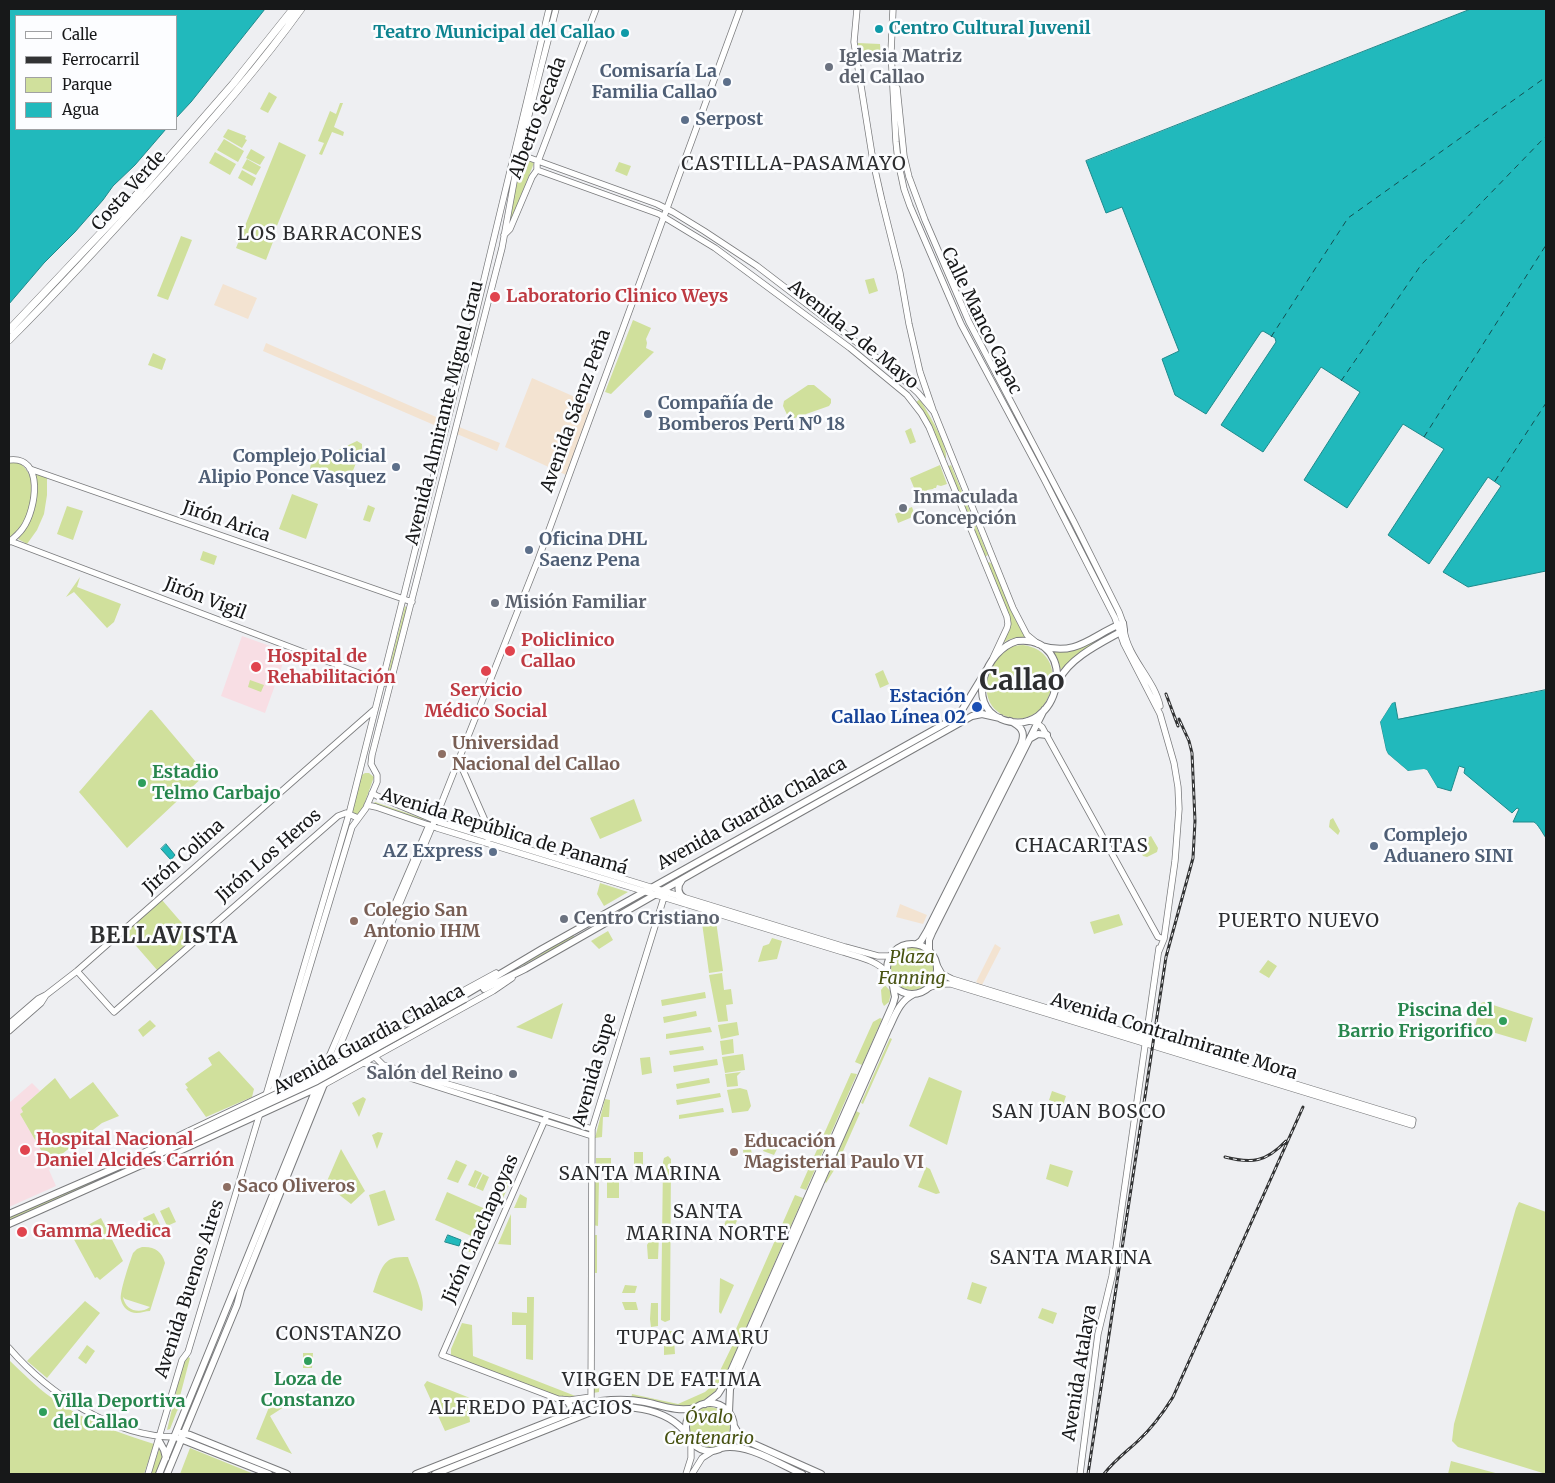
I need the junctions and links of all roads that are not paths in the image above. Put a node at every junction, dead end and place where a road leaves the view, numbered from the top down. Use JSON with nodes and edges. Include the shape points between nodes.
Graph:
{"nodes":[{"id":1,"x":293,"y":9,"type":"edge"},
{"id":2,"x":301,"y":9,"type":"edge"},
{"id":3,"x":549,"y":9,"type":"edge"},
{"id":4,"x":556,"y":9,"type":"edge"},
{"id":5,"x":596,"y":9,"type":"edge"},
{"id":6,"x":740,"y":9,"type":"edge"},
{"id":7,"x":857,"y":9,"type":"edge"},
{"id":8,"x":895,"y":9,"type":"edge"},
{"id":9,"x":897,"y":120,"type":"junction"},
{"id":10,"x":517,"y":154,"type":"junction"},
{"id":11,"x":539,"y":160,"type":"junction"},
{"id":12,"x":537,"y":170,"type":"junction"},
{"id":13,"x":666,"y":208,"type":"junction"},
{"id":14,"x":664,"y":216,"type":"junction"},
{"id":15,"x":504,"y":235,"type":"junction"},
{"id":16,"x":809,"y":306,"type":"junction"},
{"id":17,"x":804,"y":313,"type":"junction"},
{"id":18,"x":9,"y":330,"type":"edge"},
{"id":19,"x":9,"y":340,"type":"edge"},
{"id":20,"x":934,"y":412,"type":"junction"},
{"id":21,"x":447,"y":425,"type":"junction"},
{"id":22,"x":456,"y":428,"type":"junction"},
{"id":23,"x":9,"y":460,"type":"edge"},
{"id":24,"x":30,"y":469,"type":"junction"},
{"id":25,"x":10,"y":541,"type":"edge"},
{"id":26,"x":403,"y":600,"type":"junction"},
{"id":27,"x":412,"y":602,"type":"junction"},
{"id":28,"x":1121,"y":628,"type":"junction"},
{"id":29,"x":1039,"y":645,"type":"junction"},
{"id":30,"x":990,"y":662,"type":"junction"},
{"id":31,"x":987,"y":669,"type":"junction"},
{"id":32,"x":382,"y":682,"type":"junction"},
{"id":33,"x":390,"y":685,"type":"junction"},
{"id":34,"x":1057,"y":686,"type":"junction"},
{"id":35,"x":385,"y":701,"type":"junction"},
{"id":36,"x":375,"y":709,"type":"junction"},
{"id":37,"x":1044,"y":710,"type":"junction"},
{"id":38,"x":1000,"y":718,"type":"junction"},
{"id":39,"x":363,"y":720,"type":"junction"},
{"id":40,"x":1028,"y":721,"type":"junction"},
{"id":41,"x":1010,"y":722,"type":"junction"},
{"id":42,"x":1038,"y":723,"type":"junction"},
{"id":43,"x":371,"y":725,"type":"junction"},
{"id":44,"x":369,"y":734,"type":"junction"},
{"id":45,"x":377,"y":735,"type":"junction"},
{"id":46,"x":1047,"y":735,"type":"junction"},
{"id":47,"x":1030,"y":739,"type":"junction"},
{"id":48,"x":459,"y":761,"type":"junction"},
{"id":49,"x":373,"y":770,"type":"junction"},
{"id":50,"x":359,"y":772,"type":"junction"},
{"id":51,"x":847,"y":778,"type":"junction"},
{"id":52,"x":851,"y":785,"type":"junction"},
{"id":53,"x":372,"y":793,"type":"junction"},
{"id":54,"x":368,"y":805,"type":"junction"},
{"id":55,"x":788,"y":811,"type":"junction"},
{"id":56,"x":349,"y":814,"type":"junction"},
{"id":57,"x":358,"y":818,"type":"junction"},
{"id":58,"x":792,"y":818,"type":"junction"},
{"id":59,"x":432,"y":824,"type":"junction"},
{"id":60,"x":488,"y":840,"type":"junction"},
{"id":61,"x":706,"y":862,"type":"junction"},
{"id":62,"x":682,"y":879,"type":"junction"},
{"id":63,"x":645,"y":892,"type":"junction"},
{"id":64,"x":660,"y":893,"type":"junction"},
{"id":65,"x":684,"y":898,"type":"junction"},
{"id":66,"x":574,"y":931,"type":"junction"},
{"id":67,"x":578,"y":938,"type":"junction"},
{"id":68,"x":1163,"y":938,"type":"junction"},
{"id":69,"x":917,"y":944,"type":"junction"},
{"id":70,"x":929,"y":950,"type":"junction"},
{"id":71,"x":890,"y":956,"type":"junction"},
{"id":72,"x":514,"y":965,"type":"junction"},
{"id":73,"x":937,"y":965,"type":"junction"},
{"id":74,"x":525,"y":968,"type":"junction"},
{"id":75,"x":77,"y":971,"type":"junction"},
{"id":76,"x":887,"y":973,"type":"junction"},
{"id":77,"x":893,"y":986,"type":"junction"},
{"id":78,"x":928,"y":988,"type":"junction"},
{"id":79,"x":914,"y":994,"type":"junction"},
{"id":80,"x":464,"y":998,"type":"junction"},
{"id":81,"x":11,"y":1024,"type":"edge"},
{"id":82,"x":9,"y":1031,"type":"edge"},
{"id":83,"x":1114,"y":1032,"type":"junction"},
{"id":84,"x":1145,"y":1041,"type":"junction"},
{"id":85,"x":368,"y":1043,"type":"junction"},
{"id":86,"x":339,"y":1048,"type":"junction"},
{"id":87,"x":346,"y":1055,"type":"junction"},
{"id":88,"x":375,"y":1057,"type":"junction"},
{"id":89,"x":333,"y":1062,"type":"junction"},
{"id":90,"x":363,"y":1064,"type":"junction"},
{"id":91,"x":325,"y":1066,"type":"junction"},
{"id":92,"x":324,"y":1084,"type":"junction"},
{"id":93,"x":316,"y":1089,"type":"junction"},
{"id":94,"x":274,"y":1091,"type":"junction"},
{"id":95,"x":266,"y":1095,"type":"junction"},
{"id":96,"x":272,"y":1109,"type":"junction"},
{"id":97,"x":260,"y":1114,"type":"junction"},
{"id":98,"x":537,"y":1118,"type":"junction"},
{"id":99,"x":546,"y":1118,"type":"junction"},
{"id":100,"x":1412,"y":1123,"type":"dead end"},
{"id":101,"x":542,"y":1128,"type":"junction"},
{"id":102,"x":592,"y":1133,"type":"junction"},
{"id":103,"x":147,"y":1157,"type":"junction"},
{"id":104,"x":135,"y":1158,"type":"junction"},
{"id":105,"x":139,"y":1166,"type":"junction"},
{"id":106,"x":9,"y":1214,"type":"edge"},
{"id":107,"x":9,"y":1224,"type":"edge"},
{"id":108,"x":264,"y":1225,"type":"junction"},
{"id":109,"x":225,"y":1312,"type":"junction"},
{"id":110,"x":220,"y":1326,"type":"junction"},
{"id":111,"x":228,"y":1328,"type":"junction"},
{"id":112,"x":9,"y":1348,"type":"edge"},
{"id":113,"x":591,"y":1397,"type":"junction"},
{"id":114,"x":563,"y":1400,"type":"junction"},
{"id":115,"x":591,"y":1404,"type":"junction"},
{"id":116,"x":705,"y":1404,"type":"junction"},
{"id":117,"x":696,"y":1408,"type":"junction"},
{"id":118,"x":591,"y":1412,"type":"junction"},
{"id":119,"x":729,"y":1412,"type":"junction"},
{"id":120,"x":568,"y":1414,"type":"junction"},
{"id":121,"x":556,"y":1423,"type":"junction"},
{"id":122,"x":733,"y":1425,"type":"junction"},
{"id":123,"x":687,"y":1434,"type":"junction"},
{"id":124,"x":179,"y":1436,"type":"junction"},
{"id":125,"x":160,"y":1439,"type":"junction"},
{"id":126,"x":691,"y":1442,"type":"junction"},
{"id":127,"x":216,"y":1449,"type":"junction"},
{"id":128,"x":716,"y":1450,"type":"junction"},
{"id":129,"x":166,"y":1459,"type":"junction"},
{"id":130,"x":148,"y":1474,"type":"edge"},
{"id":131,"x":160,"y":1474,"type":"edge"},
{"id":132,"x":167,"y":1474,"type":"edge"},
{"id":133,"x":269,"y":1474,"type":"edge"},
{"id":134,"x":287,"y":1474,"type":"edge"},
{"id":135,"x":416,"y":1474,"type":"edge"},
{"id":136,"x":435,"y":1474,"type":"edge"},
{"id":137,"x":686,"y":1474,"type":"edge"},
{"id":138,"x":692,"y":1474,"type":"edge"},
{"id":139,"x":802,"y":1474,"type":"edge"},
{"id":140,"x":821,"y":1474,"type":"edge"},
{"id":141,"x":1080,"y":1474,"type":"edge"}],
"edges":[{"from":1,"to":18,"type":"highway","name":"Costa Verde","via":[[234,84],[85,251]]},
{"from":2,"to":19,"type":"highway","name":"Costa Verde","via":[[239,90]]},
{"from":3,"to":10,"type":"main road","name":"Avenida Almirante Miguel Grau"},
{"from":4,"to":10,"type":"main road","name":"Avenida Almirante Miguel Grau"},
{"from":5,"to":11,"type":"main road","name":"Alberto Secada"},
{"from":6,"to":13,"type":"main road","name":"Avenida Sáenz Peña"},
{"from":7,"to":20,"type":"main road","via":[[854,42],[874,161],[920,372]]},
{"from":8,"to":9,"type":"main road","name":"Calle Manco Capac","via":[[891,52]]},
{"from":9,"to":28,"type":"main road","name":"Calle Manco Capac","via":[[909,177],[924,220],[969,322],[1119,612]]},
{"from":9,"to":28,"type":"main road","name":"Calle Manco Capac","via":[[898,161],[904,189],[961,324]]},
{"from":10,"to":11,"type":"main road","name":"Avenida 2 de Mayo"},
{"from":10,"to":15,"type":"main road","name":"Avenida Almirante Miguel Grau"},
{"from":10,"to":21,"type":"main road","name":"Avenida Almirante Miguel Grau"},
{"from":11,"to":12,"type":"main road","name":"Alberto Secada"},
{"from":11,"to":13,"type":"main road","name":"Avenida 2 de Mayo"},
{"from":12,"to":14,"type":"main road","name":"Avenida 2 de Mayo"},
{"from":12,"to":15,"type":"main road","name":"Alberto Secada"},
{"from":13,"to":14,"type":"main road","name":"Avenida Sáenz Peña"},
{"from":13,"to":16,"type":"main road","name":"Avenida 2 de Mayo","via":[[742,256]]},
{"from":14,"to":17,"type":"main road","name":"Avenida 2 de Mayo","via":[[715,248]]},
{"from":14,"to":48,"type":"main road","name":"Avenida Sáenz Peña","via":[[539,556]]},
{"from":15,"to":22,"type":"main road","name":"Avenida Almirante Miguel Grau"},
{"from":16,"to":17,"type":"main road"},
{"from":16,"to":20,"type":"main road","name":"Avenida 2 de Mayo","via":[[908,383]]},
{"from":17,"to":30,"type":"main road","name":"Avenida 2 de Mayo","via":[[894,382],[921,413],[1008,621]]},
{"from":20,"to":29,"type":"main road","name":"Avenida 2 de Mayo","via":[[1013,608],[1027,635]]},
{"from":21,"to":22,"type":"main road"},
{"from":21,"to":26,"type":"main road","name":"Avenida Almirante Miguel Grau"},
{"from":22,"to":27,"type":"main road","name":"Avenida Almirante Miguel Grau"},
{"from":23,"to":24,"type":"main road","name":"Jirón Arica","via":[[21,460]]},
{"from":24,"to":25,"type":"main road","via":[[34,486],[32,509],[23,528]]},
{"from":24,"to":26,"type":"main road","name":"Jirón Arica"},
{"from":25,"to":32,"type":"main road","name":"Jirón Vigil"},
{"from":26,"to":27,"type":"main road","name":"Jirón Arica"},
{"from":26,"to":32,"type":"main road","name":"Avenida Almirante Miguel Grau"},
{"from":27,"to":33,"type":"main road","name":"Avenida Almirante Miguel Grau"},
{"from":28,"to":29,"type":"main road","via":[[1078,647]]},
{"from":28,"to":34,"type":"main road","via":[[1076,660],[1063,672]]},
{"from":28,"to":68,"type":"main road","name":"Avenida Atalaya","via":[[1124,644],[1161,715],[1178,787],[1175,861]]},
{"from":29,"to":30,"type":"main road","via":[[1012,642]]},
{"from":29,"to":34,"type":"main road","via":[[1049,652],[1054,661]]},
{"from":30,"to":31,"type":"main road"},
{"from":31,"to":38,"type":"main road","via":[[983,696],[989,708]]},
{"from":31,"to":51,"type":"main road","name":"Avenida Guardia Chalaca","via":[[956,716]]},
{"from":32,"to":33,"type":"main road","name":"Jirón Vigil"},
{"from":32,"to":36,"type":"main road","name":"Avenida Almirante Miguel Grau"},
{"from":33,"to":35,"type":"main road","name":"Avenida Almirante Miguel Grau"},
{"from":34,"to":37,"type":"main road"},
{"from":35,"to":36,"type":"main road","name":"Jirón Colina"},
{"from":35,"to":45,"type":"main road","name":"Avenida Almirante Miguel Grau"},
{"from":36,"to":39,"type":"main road","name":"Jirón Colina"},
{"from":36,"to":43,"type":"main road","name":"Avenida Almirante Miguel Grau"},
{"from":37,"to":40,"type":"main road"},
{"from":37,"to":42,"type":"main road"},
{"from":38,"to":41,"type":"main road"},
{"from":38,"to":52,"type":"main road","name":"Avenida Guardia Chalaca","via":[[976,715]]},
{"from":39,"to":43,"type":"main road"},
{"from":39,"to":75,"type":"main road","name":"Jirón Colina"},
{"from":40,"to":41,"type":"main road"},
{"from":40,"to":42,"type":"main road"},
{"from":41,"to":69,"type":"main road","via":[[1022,729],[1022,740],[927,931]]},
{"from":42,"to":46,"type":"main road"},
{"from":42,"to":47,"type":"main road"},
{"from":43,"to":44,"type":"main road","name":"Avenida Almirante Miguel Grau"},
{"from":44,"to":45,"type":"main road"},
{"from":44,"to":50,"type":"main road","name":"Avenida Almirante Miguel Grau"},
{"from":45,"to":49,"type":"main road","name":"Avenida Almirante Miguel Grau","via":[[371,760]]},
{"from":46,"to":47,"type":"main road","via":[[1038,734]]},
{"from":46,"to":68,"type":"main road","via":[[1158,937]]},
{"from":47,"to":70,"type":"main road","via":[[929,940]]},
{"from":48,"to":59,"type":"main road","name":"Avenida Sáenz Peña"},
{"from":48,"to":60,"type":"main road","via":[[487,825]]},
{"from":49,"to":50,"type":"main road","via":[[366,768]]},
{"from":49,"to":53,"type":"main road","name":"Avenida Almirante Miguel Grau","via":[[377,778]]},
{"from":50,"to":56,"type":"main road","name":"Avenida Almirante Miguel Grau"},
{"from":51,"to":52,"type":"main road"},
{"from":51,"to":55,"type":"main road","name":"Avenida Guardia Chalaca"},
{"from":52,"to":58,"type":"main road","name":"Avenida Guardia Chalaca"},
{"from":53,"to":54,"type":"main road","name":"Avenida Almirante Miguel Grau"},
{"from":53,"to":59,"type":"main road","name":"Avenida República de Panamá"},
{"from":54,"to":57,"type":"main road","name":"Avenida Almirante Miguel Grau"},
{"from":54,"to":59,"type":"main road","name":"Avenida República de Panamá"},
{"from":55,"to":58,"type":"main road"},
{"from":55,"to":61,"type":"main road","name":"Avenida Guardia Chalaca"},
{"from":56,"to":57,"type":"main road","name":"Jirón Los Heros"},
{"from":56,"to":75,"type":"main road","name":"Jirón Los Heros","via":[[342,814],[332,822],[114,1012]]},
{"from":56,"to":95,"type":"main road"},
{"from":57,"to":94,"type":"main road","via":[[348,840]]},
{"from":58,"to":61,"type":"main road","name":"Avenida Guardia Chalaca"},
{"from":59,"to":60,"type":"main road","name":"Avenida República de Panamá"},
{"from":59,"to":86,"type":"main road","name":"Avenida Sáenz Peña"},
{"from":59,"to":91,"type":"main road","name":"Avenida Sáenz Peña"},
{"from":60,"to":63,"type":"main road","name":"Avenida República de Panamá"},
{"from":60,"to":64,"type":"main road","name":"Avenida República de Panamá"},
{"from":61,"to":62,"type":"main road","name":"Avenida Guardia Chalaca"},
{"from":61,"to":64,"type":"main road","name":"Avenida Guardia Chalaca"},
{"from":62,"to":64,"type":"main road","name":"Avenida Guardia Chalaca"},
{"from":62,"to":65,"type":"main road","via":[[678,890]]},
{"from":63,"to":64,"type":"main road","name":"Avenida Guardia Chalaca"},
{"from":63,"to":66,"type":"main road","name":"Avenida Guardia Chalaca"},
{"from":64,"to":65,"type":"main road","name":"Avenida República de Panamá"},
{"from":64,"to":67,"type":"main road","name":"Avenida Guardia Chalaca"},
{"from":64,"to":76,"type":"main road","name":"Avenida República de Panamá","via":[[851,955],[878,965]]},
{"from":64,"to":102,"type":"main road","name":"Avenida Supe"},
{"from":65,"to":71,"type":"main road","name":"Avenida República de Panamá","via":[[878,956]]},
{"from":66,"to":67,"type":"main road"},
{"from":66,"to":72,"type":"main road","name":"Avenida Guardia Chalaca"},
{"from":67,"to":74,"type":"main road","name":"Avenida Guardia Chalaca"},
{"from":68,"to":84,"type":"main road","name":"Avenida Atalaya"},
{"from":69,"to":70,"type":"main road"},
{"from":69,"to":71,"type":"main road","via":[[898,947]]},
{"from":70,"to":73,"type":"main road"},
{"from":71,"to":76,"type":"main road"},
{"from":72,"to":80,"type":"main road","name":"Avenida Guardia Chalaca"},
{"from":72,"to":85,"type":"main road","name":"Avenida Guardia Chalaca"},
{"from":73,"to":78,"type":"main road","via":[[935,978]]},
{"from":73,"to":83,"type":"main road","name":"Avenida Contralmirante Mora","via":[[945,976],[952,979]]},
{"from":74,"to":80,"type":"main road","name":"Avenida Guardia Chalaca"},
{"from":74,"to":88,"type":"main road","name":"Avenida Guardia Chalaca","via":[[493,991]]},
{"from":75,"to":81,"type":"main road","name":"Jirón Colina","via":[[38,999]]},
{"from":76,"to":77,"type":"main road"},
{"from":77,"to":79,"type":"main road"},
{"from":77,"to":116,"type":"main road","via":[[894,1004],[728,1378],[718,1394]]},
{"from":78,"to":79,"type":"main road"},
{"from":78,"to":83,"type":"main road","name":"Avenida Contralmirante Mora","via":[[951,984]]},
{"from":79,"to":119,"type":"main road","via":[[899,1007],[752,1338],[730,1388]]},
{"from":80,"to":103,"type":"main road","name":"Avenida Guardia Chalaca","bridge":true,"via":[[317,1081]]},
{"from":81,"to":82,"type":"main road","name":"Jirón Colina"},
{"from":83,"to":84,"type":"main road","name":"Avenida Contralmirante Mora"},
{"from":84,"to":100,"type":"main road","name":"Avenida Contralmirante Mora"},
{"from":84,"to":141,"type":"main road","name":"Avenida Atalaya","via":[[1112,1276],[1098,1334]]},
{"from":85,"to":87,"type":"main road","name":"Avenida Guardia Chalaca"},
{"from":85,"to":88,"type":"main road"},
{"from":86,"to":87,"type":"main road"},
{"from":86,"to":89,"type":"main road","name":"Avenida Sáenz Peña"},
{"from":87,"to":89,"type":"main road","name":"Avenida Guardia Chalaca"},
{"from":88,"to":90,"type":"main road","name":"Avenida Guardia Chalaca"},
{"from":88,"to":99,"type":"main road","via":[[383,1065]]},
{"from":89,"to":91,"type":"main road","name":"Avenida Guardia Chalaca"},
{"from":89,"to":92,"type":"main road"},
{"from":90,"to":92,"type":"main road","name":"Avenida Guardia Chalaca"},
{"from":90,"to":98,"type":"main road"},
{"from":91,"to":93,"type":"main road"},
{"from":91,"to":94,"type":"main road","name":"Avenida Guardia Chalaca"},
{"from":92,"to":93,"type":"main road","name":"Avenida Guardia Chalaca"},
{"from":92,"to":108,"type":"main road"},
{"from":93,"to":96,"type":"main road","name":"Avenida Guardia Chalaca"},
{"from":93,"to":108,"type":"main road"},
{"from":94,"to":95,"type":"main road","name":"Avenida Guardia Chalaca"},
{"from":94,"to":96,"type":"main road"},
{"from":95,"to":104,"type":"main road","name":"Avenida Guardia Chalaca"},
{"from":96,"to":97,"type":"main road","name":"Avenida Guardia Chalaca"},
{"from":97,"to":105,"type":"main road","name":"Avenida Guardia Chalaca","via":[[164,1158]]},
{"from":97,"to":125,"type":"main road","name":"Avenida Buenos Aires"},
{"from":98,"to":99,"type":"main road"},
{"from":98,"to":101,"type":"main road"},
{"from":99,"to":101,"type":"main road","name":"Jirón Chachapoyas"},
{"from":99,"to":102,"type":"main road"},
{"from":101,"to":114,"type":"main road","name":"Jirón Chachapoyas","via":[[442,1355]]},
{"from":102,"to":113,"type":"main road","name":"Avenida Supe"},
{"from":103,"to":104,"type":"main road","name":"Avenida Guardia Chalaca"},
{"from":103,"to":105,"type":"main road","name":"Avenida Guardia Chalaca"},
{"from":104,"to":106,"type":"main road","name":"Avenida Guardia Chalaca"},
{"from":105,"to":107,"type":"main road","name":"Avenida Guardia Chalaca"},
{"from":108,"to":109,"type":"main road"},
{"from":108,"to":111,"type":"main road"},
{"from":109,"to":110,"type":"main road"},
{"from":109,"to":111,"type":"main road"},
{"from":110,"to":111,"type":"main road"},
{"from":110,"to":124,"type":"main road"},
{"from":111,"to":124,"type":"main road"},
{"from":112,"to":125,"type":"main road","via":[[41,1380],[73,1403],[110,1422]]},
{"from":113,"to":114,"type":"main road"},
{"from":113,"to":115,"type":"main road","name":"Avenida Supe"},
{"from":114,"to":120,"type":"main road","via":[[571,1407]]},
{"from":115,"to":117,"type":"main road","via":[[625,1400],[671,1409]]},
{"from":115,"to":118,"type":"main road","name":"Avenida Supe"},
{"from":115,"to":120,"type":"main road"},
{"from":116,"to":117,"type":"main road"},
{"from":116,"to":119,"type":"main road","via":[[716,1404]]},
{"from":117,"to":123,"type":"main road","via":[[688,1418]]},
{"from":118,"to":121,"type":"main road"},
{"from":118,"to":123,"type":"main road","via":[[617,1407],[642,1410],[673,1421]]},
{"from":119,"to":122,"type":"main road"},
{"from":120,"to":121,"type":"main road"},
{"from":121,"to":135,"type":"main road"},
{"from":121,"to":136,"type":"main road"},
{"from":122,"to":128,"type":"main road","via":[[731,1438]]},
{"from":122,"to":140,"type":"main road","via":[[747,1441]]},
{"from":123,"to":126,"type":"main road"},
{"from":124,"to":125,"type":"main road"},
{"from":124,"to":127,"type":"main road"},
{"from":124,"to":129,"type":"main road"},
{"from":124,"to":132,"type":"main road"},
{"from":125,"to":129,"type":"main road"},
{"from":125,"to":130,"type":"main road","name":"Avenida Buenos Aires"},
{"from":126,"to":128,"type":"main road","via":[[699,1449]]},
{"from":126,"to":137,"type":"main road","via":[[691,1461]]},
{"from":127,"to":133,"type":"main road"},
{"from":127,"to":134,"type":"main road"},
{"from":128,"to":138,"type":"main road","via":[[702,1458]]},
{"from":128,"to":139,"type":"main road","via":[[745,1448]]},
{"from":129,"to":131,"type":"main road"}]}
